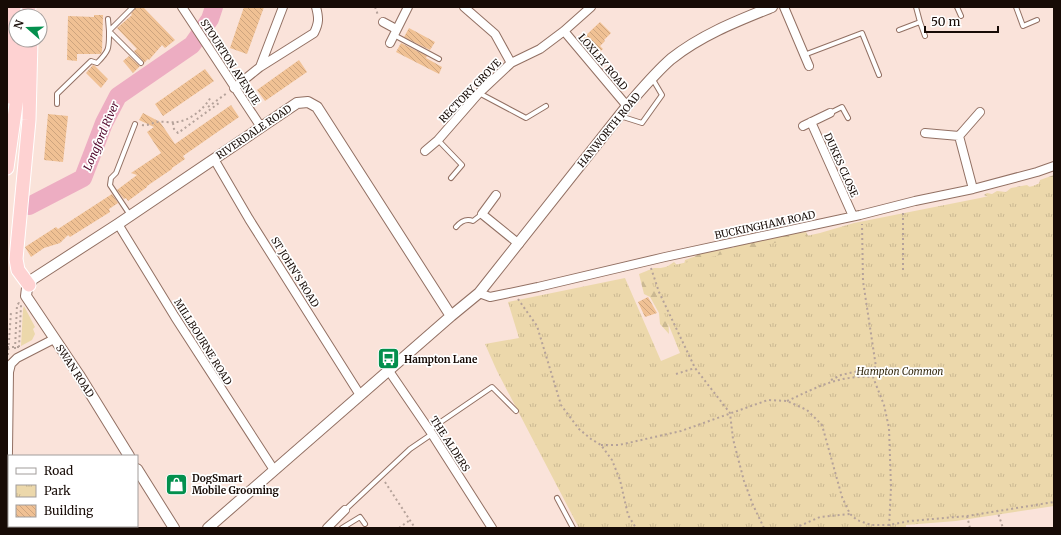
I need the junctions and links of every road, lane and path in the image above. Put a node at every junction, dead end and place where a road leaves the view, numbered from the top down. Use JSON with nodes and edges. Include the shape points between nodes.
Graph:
{"nodes":[{"id":1,"x":14,"y":7,"type":"edge"},
{"id":2,"x":133,"y":7,"type":"edge"},
{"id":3,"x":182,"y":7,"type":"edge"},
{"id":4,"x":282,"y":7,"type":"edge"},
{"id":5,"x":316,"y":7,"type":"edge"},
{"id":6,"x":408,"y":7,"type":"edge"},
{"id":7,"x":464,"y":7,"type":"edge"},
{"id":8,"x":591,"y":7,"type":"edge"},
{"id":9,"x":772,"y":7,"type":"edge"},
{"id":10,"x":784,"y":7,"type":"edge"},
{"id":11,"x":916,"y":7,"type":"edge"},
{"id":12,"x":957,"y":7,"type":"edge"},
{"id":13,"x":1016,"y":7,"type":"edge"},
{"id":14,"x":961,"y":16,"type":"dead end"},
{"id":15,"x":108,"y":19,"type":"dead end"},
{"id":16,"x":1037,"y":20,"type":"dead end"},
{"id":17,"x":383,"y":22,"type":"dead end"},
{"id":18,"x":920,"y":22,"type":"junction"},
{"id":19,"x":564,"y":30,"type":"junction"},
{"id":20,"x":899,"y":30,"type":"dead end"},
{"id":21,"x":109,"y":31,"type":"junction"},
{"id":22,"x":395,"y":32,"type":"junction"},
{"id":23,"x":925,"y":36,"type":"dead end"},
{"id":24,"x":390,"y":43,"type":"dead end"},
{"id":25,"x":24,"y":48,"type":"edge"},
{"id":26,"x":31,"y":48,"type":"edge"},
{"id":27,"x":804,"y":55,"type":"junction"},
{"id":28,"x":439,"y":59,"type":"dead end"},
{"id":29,"x":142,"y":63,"type":"dead end"},
{"id":30,"x":511,"y":63,"type":"junction"},
{"id":31,"x":809,"y":66,"type":"dead end"},
{"id":32,"x":260,"y":67,"type":"junction"},
{"id":33,"x":879,"y":75,"type":"dead end"},
{"id":34,"x":652,"y":78,"type":"junction"},
{"id":35,"x":234,"y":88,"type":"junction"},
{"id":36,"x":480,"y":93,"type":"junction"},
{"id":37,"x":211,"y":97,"type":"dead end"},
{"id":38,"x":219,"y":103,"type":"dead end"},
{"id":39,"x":57,"y":104,"type":"dead end"},
{"id":40,"x":546,"y":106,"type":"dead end"},
{"id":41,"x":627,"y":106,"type":"junction"},
{"id":42,"x":207,"y":108,"type":"junction"},
{"id":43,"x":980,"y":112,"type":"dead end"},
{"id":44,"x":830,"y":113,"type":"joint"},
{"id":45,"x":619,"y":116,"type":"junction"},
{"id":46,"x":848,"y":118,"type":"dead end"},
{"id":47,"x":172,"y":122,"type":"junction"},
{"id":48,"x":135,"y":124,"type":"joint"},
{"id":49,"x":261,"y":127,"type":"junction"},
{"id":50,"x":925,"y":133,"type":"dead end"},
{"id":51,"x":7,"y":136,"type":"edge"},
{"id":52,"x":958,"y":136,"type":"junction"},
{"id":53,"x":438,"y":140,"type":"junction"},
{"id":54,"x":425,"y":151,"type":"dead end"},
{"id":55,"x":214,"y":159,"type":"junction"},
{"id":56,"x":1054,"y":166,"type":"edge"},
{"id":57,"x":7,"y":168,"type":"edge"},
{"id":58,"x":451,"y":178,"type":"dead end"},
{"id":59,"x":973,"y":190,"type":"junction"},
{"id":60,"x":496,"y":195,"type":"dead end"},
{"id":61,"x":902,"y":204,"type":"junction"},
{"id":62,"x":482,"y":214,"type":"junction"},
{"id":63,"x":130,"y":215,"type":"junction"},
{"id":64,"x":856,"y":215,"type":"junction"},
{"id":65,"x":118,"y":224,"type":"junction"},
{"id":66,"x":456,"y":227,"type":"dead end"},
{"id":67,"x":519,"y":244,"type":"junction"},
{"id":68,"x":649,"y":261,"type":"junction"},
{"id":69,"x":903,"y":271,"type":"dead end"},
{"id":70,"x":29,"y":285,"type":"junction"},
{"id":71,"x":512,"y":292,"type":"junction"},
{"id":72,"x":479,"y":293,"type":"junction"},
{"id":73,"x":11,"y":312,"type":"dead end"},
{"id":74,"x":451,"y":316,"type":"junction"},
{"id":75,"x":54,"y":339,"type":"junction"},
{"id":76,"x":16,"y":344,"type":"dead end"},
{"id":77,"x":23,"y":346,"type":"dead end"},
{"id":78,"x":7,"y":347,"type":"edge"},
{"id":79,"x":15,"y":351,"type":"dead end"},
{"id":80,"x":8,"y":355,"type":"dead end"},
{"id":81,"x":695,"y":368,"type":"junction"},
{"id":82,"x":389,"y":371,"type":"junction"},
{"id":83,"x":676,"y":374,"type":"dead end"},
{"id":84,"x":829,"y":382,"type":"junction"},
{"id":85,"x":360,"y":395,"type":"junction"},
{"id":86,"x":787,"y":401,"type":"junction"},
{"id":87,"x":516,"y":411,"type":"dead end"},
{"id":88,"x":730,"y":413,"type":"junction"},
{"id":89,"x":431,"y":432,"type":"junction"},
{"id":90,"x":601,"y":445,"type":"junction"},
{"id":91,"x":9,"y":455,"type":"edge"},
{"id":92,"x":128,"y":455,"type":"edge"},
{"id":93,"x":274,"y":470,"type":"junction"},
{"id":94,"x":138,"y":471,"type":"edge"},
{"id":95,"x":381,"y":476,"type":"junction"},
{"id":96,"x":557,"y":498,"type":"dead end"},
{"id":97,"x":1054,"y":502,"type":"edge"},
{"id":98,"x":345,"y":510,"type":"joint"},
{"id":99,"x":997,"y":510,"type":"junction"},
{"id":100,"x":850,"y":514,"type":"junction"},
{"id":101,"x":968,"y":516,"type":"junction"},
{"id":102,"x":410,"y":520,"type":"junction"},
{"id":103,"x":365,"y":524,"type":"dead end"},
{"id":104,"x":889,"y":524,"type":"junction"},
{"id":105,"x":174,"y":528,"type":"edge"},
{"id":106,"x":208,"y":528,"type":"edge"},
{"id":107,"x":327,"y":528,"type":"edge"},
{"id":108,"x":342,"y":528,"type":"edge"},
{"id":109,"x":398,"y":528,"type":"edge"},
{"id":110,"x":415,"y":528,"type":"edge"},
{"id":111,"x":491,"y":528,"type":"edge"},
{"id":112,"x":573,"y":528,"type":"edge"},
{"id":113,"x":636,"y":528,"type":"edge"},
{"id":114,"x":764,"y":528,"type":"edge"},
{"id":115,"x":795,"y":528,"type":"edge"},
{"id":116,"x":889,"y":528,"type":"edge"},
{"id":117,"x":970,"y":528,"type":"edge"},
{"id":118,"x":1003,"y":528,"type":"edge"}],
"edges":[{"from":1,"to":51,"type":"highway"},
{"from":2,"to":21,"type":"lane"},
{"from":3,"to":35,"type":"street","name":"STOURTON AVENUE"},
{"from":4,"to":32,"type":"street"},
{"from":5,"to":32,"type":"street","via":[[319,18],[314,33]]},
{"from":6,"to":22,"type":"street"},
{"from":7,"to":30,"type":"street","via":[[495,34]]},
{"from":8,"to":19,"type":"street","name":"RECTORY GROVE"},
{"from":9,"to":34,"type":"street","name":"HANWORTH ROAD","via":[[724,27],[689,47]]},
{"from":10,"to":27,"type":"street"},
{"from":11,"to":18,"type":"lane"},
{"from":12,"to":14,"type":"lane"},
{"from":13,"to":16,"type":"lane","via":[[1022,26]]},
{"from":15,"to":21,"type":"lane"},
{"from":17,"to":22,"type":"street"},
{"from":18,"to":20,"type":"lane"},
{"from":18,"to":23,"type":"lane"},
{"from":19,"to":30,"type":"street","name":"RECTORY GROVE","via":[[540,48]]},
{"from":19,"to":41,"type":"street","name":"LOXLEY ROAD"},
{"from":21,"to":29,"type":"lane"},
{"from":21,"to":39,"type":"lane","via":[[109,50],[98,63],[91,61],[57,94]]},
{"from":22,"to":24,"type":"street"},
{"from":22,"to":28,"type":"lane"},
{"from":25,"to":57,"type":"highway"},
{"from":26,"to":70,"type":"highway","via":[[29,120],[16,259],[18,270]]},
{"from":27,"to":31,"type":"street"},
{"from":27,"to":33,"type":"lane","via":[[862,33]]},
{"from":30,"to":36,"type":"street","name":"RECTORY GROVE"},
{"from":32,"to":35,"type":"street"},
{"from":34,"to":41,"type":"street","name":"HANWORTH ROAD"},
{"from":34,"to":45,"type":"lane","via":[[662,95],[642,123]]},
{"from":35,"to":42,"type":"path"},
{"from":35,"to":49,"type":"street","name":"STOURTON AVENUE"},
{"from":36,"to":40,"type":"lane","via":[[526,118]]},
{"from":36,"to":53,"type":"street","name":"RECTORY GROVE"},
{"from":37,"to":42,"type":"path"},
{"from":38,"to":42,"type":"path"},
{"from":41,"to":45,"type":"street","name":"HANWORTH ROAD"},
{"from":42,"to":47,"type":"path","via":[[189,118]]},
{"from":42,"to":47,"type":"path","via":[[178,133]]},
{"from":43,"to":52,"type":"street"},
{"from":44,"to":46,"type":"lane","via":[[842,107]]},
{"from":44,"to":64,"type":"street","name":"DUKES CLOSE","via":[[807,124]]},
{"from":45,"to":67,"type":"street","name":"HANWORTH ROAD"},
{"from":47,"to":48,"type":"path","via":[[158,122],[146,126]]},
{"from":48,"to":63,"type":"lane","via":[[110,185]]},
{"from":49,"to":55,"type":"street","name":"RIVERDALE ROAD"},
{"from":49,"to":74,"type":"street","name":"RIVERDALE ROAD","via":[[297,103],[308,102],[317,107]]},
{"from":50,"to":52,"type":"street"},
{"from":52,"to":59,"type":"street"},
{"from":53,"to":54,"type":"street","name":"RECTORY GROVE"},
{"from":53,"to":58,"type":"lane","via":[[462,165]]},
{"from":55,"to":63,"type":"street","name":"RIVERDALE ROAD"},
{"from":55,"to":85,"type":"street","name":"ST JOHN'S ROAD"},
{"from":56,"to":59,"type":"street","name":"BUCKINGHAM ROAD"},
{"from":59,"to":61,"type":"street","name":"BUCKINGHAM ROAD"},
{"from":60,"to":62,"type":"street"},
{"from":61,"to":64,"type":"street","name":"BUCKINGHAM ROAD"},
{"from":61,"to":69,"type":"path"},
{"from":62,"to":66,"type":"lane","via":[[473,221],[464,220]]},
{"from":62,"to":67,"type":"street"},
{"from":63,"to":65,"type":"street","name":"RIVERDALE ROAD"},
{"from":64,"to":68,"type":"street","name":"BUCKINGHAM ROAD"},
{"from":64,"to":84,"type":"path","via":[[862,224],[863,281],[876,367],[841,375]]},
{"from":65,"to":70,"type":"street","name":"RIVERDALE ROAD","via":[[32,279]]},
{"from":65,"to":93,"type":"street","name":"MILLBOURNE ROAD"},
{"from":67,"to":72,"type":"street","name":"HANWORTH ROAD"},
{"from":68,"to":71,"type":"street","name":"BUCKINGHAM ROAD"},
{"from":68,"to":81,"type":"path","via":[[659,292]]},
{"from":70,"to":75,"type":"street","name":"SWAN ROAD","via":[[26,296]]},
{"from":71,"to":72,"type":"street","name":"BUCKINGHAM ROAD","via":[[490,297]]},
{"from":71,"to":90,"type":"path","via":[[538,326],[561,405],[578,429]]},
{"from":72,"to":74,"type":"street"},
{"from":73,"to":80,"type":"path"},
{"from":74,"to":82,"type":"street"},
{"from":75,"to":91,"type":"street","via":[[17,358],[11,364]]},
{"from":75,"to":92,"type":"street","name":"SWAN ROAD"},
{"from":76,"to":78,"type":"path","bridge":true,"via":[[19,304],[19,347]]},
{"from":77,"to":79,"type":"path"},
{"from":81,"to":83,"type":"path"},
{"from":81,"to":88,"type":"path"},
{"from":82,"to":85,"type":"street"},
{"from":82,"to":89,"type":"street","name":"THE ALDERS"},
{"from":84,"to":86,"type":"path"},
{"from":84,"to":104,"type":"path","via":[[857,376],[872,377],[884,405],[890,428]]},
{"from":85,"to":93,"type":"street"},
{"from":86,"to":88,"type":"path","via":[[768,400]]},
{"from":86,"to":100,"type":"path","via":[[807,410],[822,425],[842,497]]},
{"from":87,"to":89,"type":"lane","via":[[492,387]]},
{"from":88,"to":90,"type":"path","via":[[681,431],[619,445]]},
{"from":88,"to":114,"type":"path","via":[[733,439],[744,481]]},
{"from":89,"to":95,"type":"lane"},
{"from":89,"to":111,"type":"street","name":"THE ALDERS"},
{"from":90,"to":113,"type":"path","via":[[612,460],[620,480],[628,515]]},
{"from":93,"to":106,"type":"street"},
{"from":94,"to":105,"type":"street"},
{"from":95,"to":98,"type":"lane"},
{"from":95,"to":102,"type":"path"},
{"from":96,"to":112,"type":"lane"},
{"from":97,"to":99,"type":"path"},
{"from":98,"to":107,"type":"street"},
{"from":99,"to":101,"type":"path"},
{"from":99,"to":118,"type":"path"},
{"from":100,"to":104,"type":"path","via":[[871,525]]},
{"from":100,"to":115,"type":"path","via":[[820,517]]},
{"from":101,"to":104,"type":"path"},
{"from":101,"to":117,"type":"path"},
{"from":102,"to":109,"type":"path"},
{"from":102,"to":110,"type":"path"},
{"from":103,"to":108,"type":"lane","via":[[360,517]]},
{"from":104,"to":116,"type":"path"}]}
